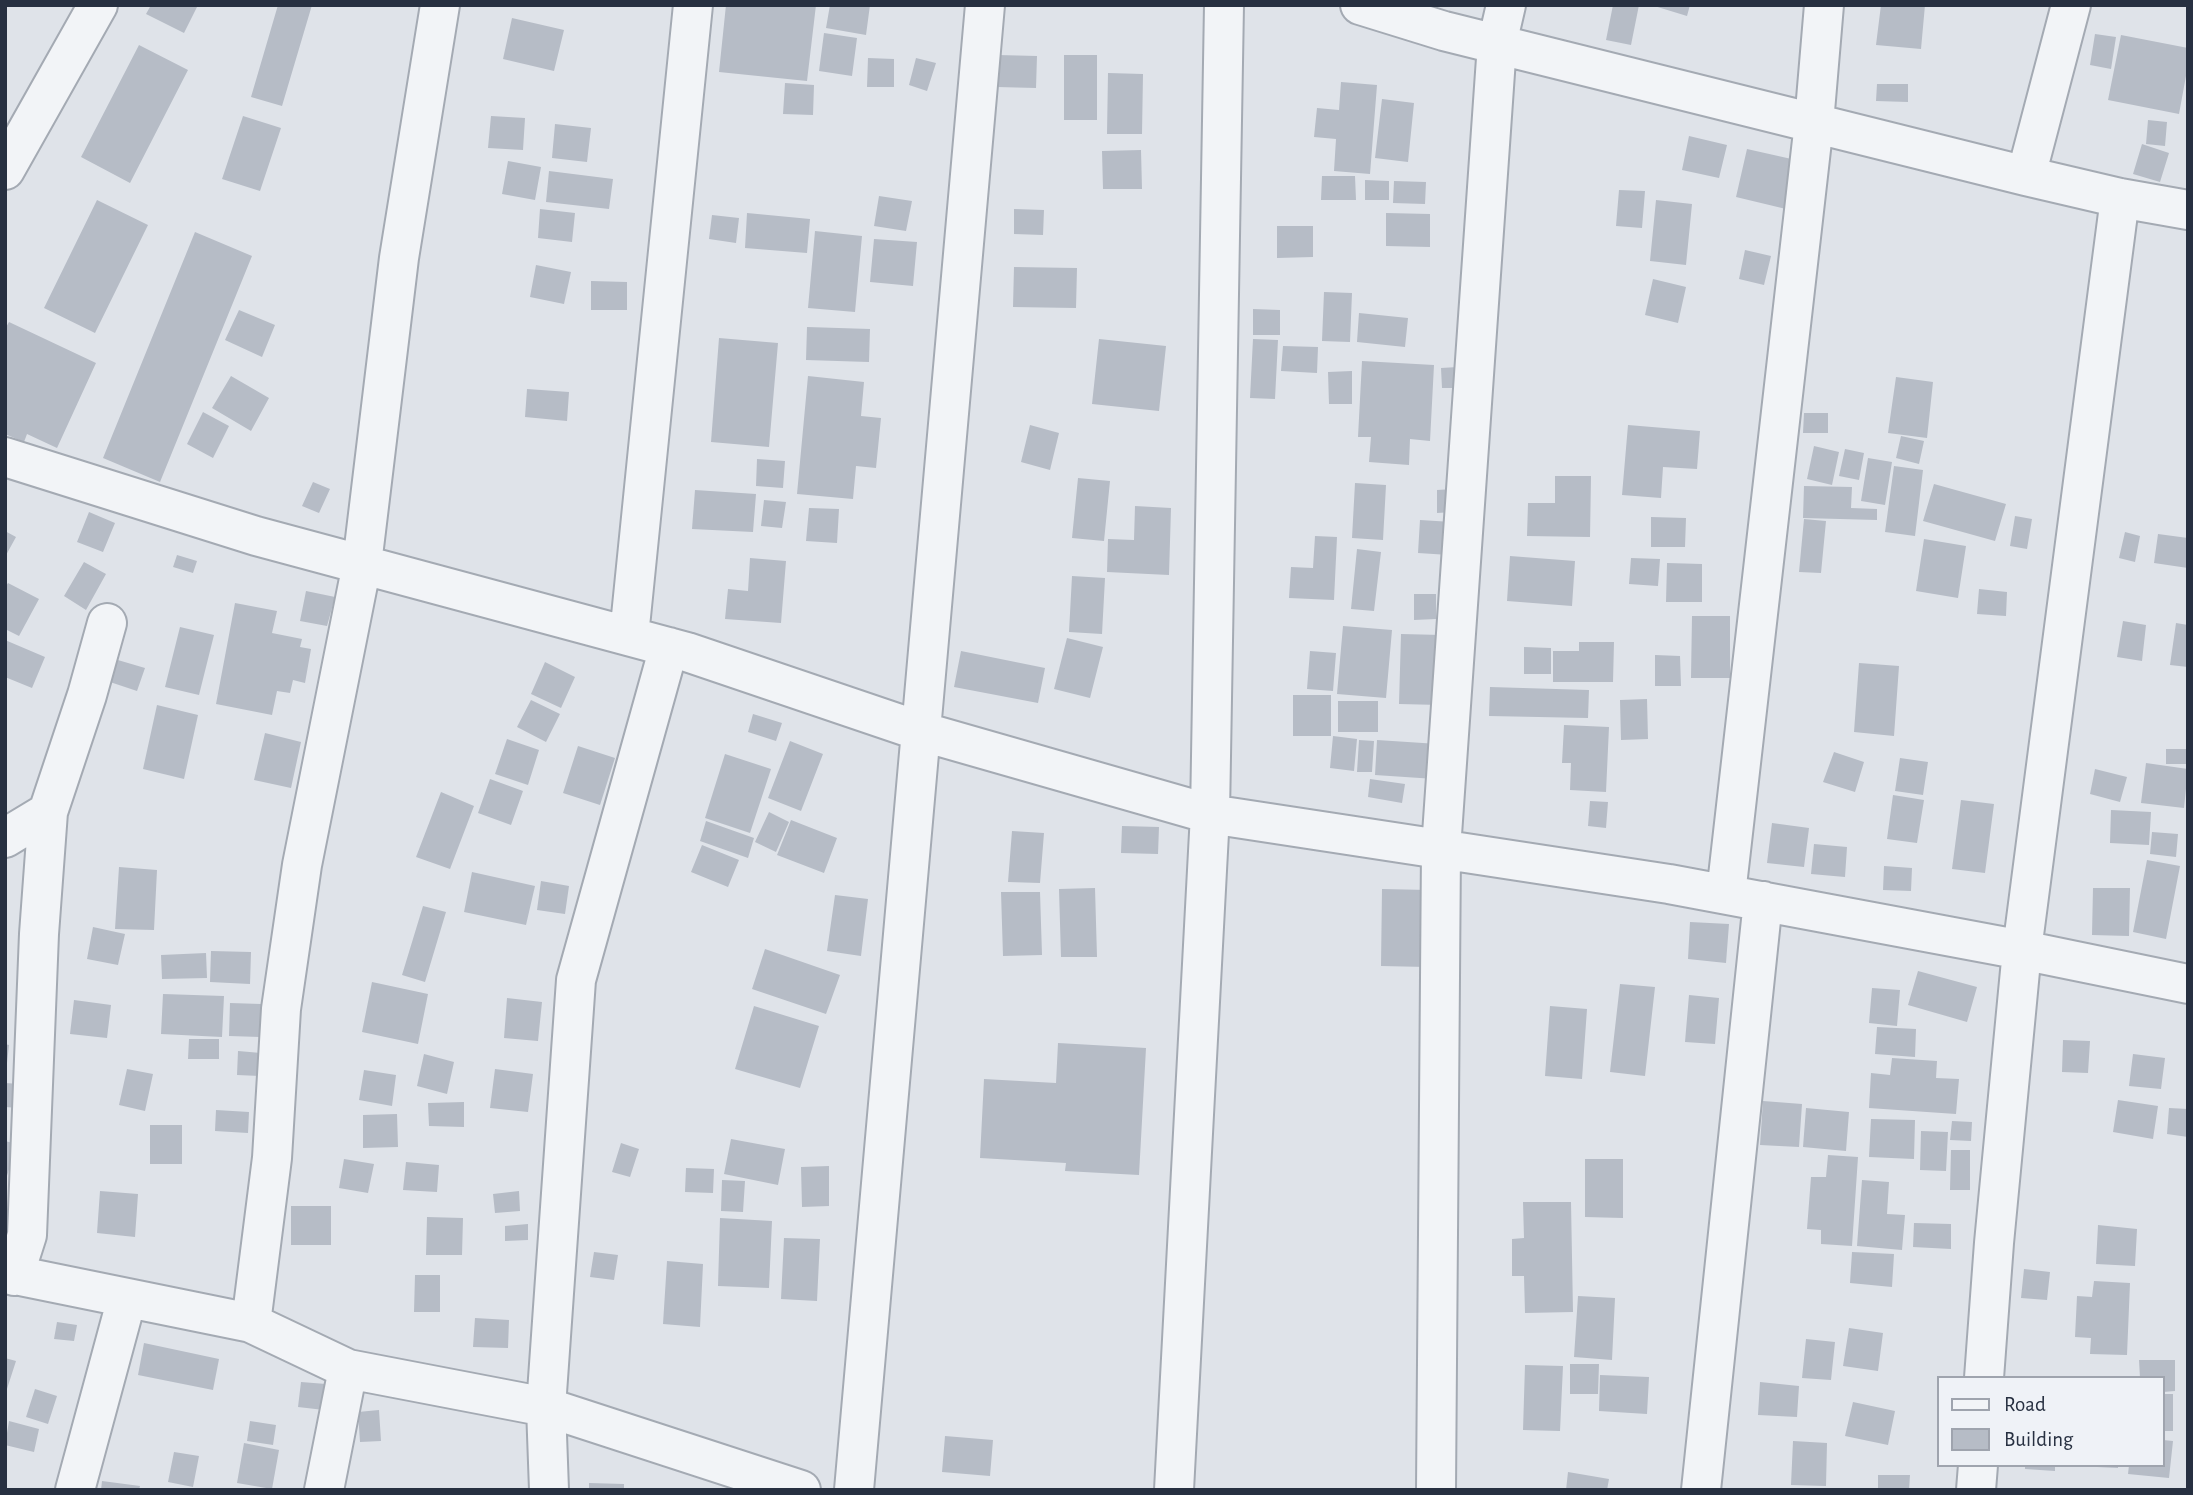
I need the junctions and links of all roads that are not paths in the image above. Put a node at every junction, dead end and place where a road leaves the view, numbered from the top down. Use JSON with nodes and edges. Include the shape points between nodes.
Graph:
{"nodes":[{"id":1,"x":98,"y":5,"type":"edge"},
{"id":2,"x":440,"y":5,"type":"edge"},
{"id":3,"x":693,"y":5,"type":"edge"},
{"id":4,"x":985,"y":5,"type":"edge"},
{"id":5,"x":1224,"y":5,"type":"edge"},
{"id":6,"x":1360,"y":5,"type":"edge"},
{"id":7,"x":1506,"y":5,"type":"edge"},
{"id":8,"x":1824,"y":5,"type":"edge"},
{"id":9,"x":2071,"y":5,"type":"edge"},
{"id":10,"x":1497,"y":44,"type":"junction"},
{"id":11,"x":1814,"y":123,"type":"junction"},
{"id":12,"x":5,"y":170,"type":"edge"},
{"id":13,"x":2026,"y":176,"type":"junction"},
{"id":14,"x":2120,"y":198,"type":"junction"},
{"id":15,"x":2188,"y":210,"type":"edge"},
{"id":16,"x":5,"y":457,"type":"edge"},
{"id":17,"x":362,"y":564,"type":"junction"},
{"id":18,"x":107,"y":623,"type":"dead end"},
{"id":19,"x":629,"y":636,"type":"junction"},
{"id":20,"x":669,"y":646,"type":"junction"},
{"id":21,"x":920,"y":731,"type":"junction"},
{"id":22,"x":48,"y":812,"type":"junction"},
{"id":23,"x":1210,"y":814,"type":"junction"},
{"id":24,"x":5,"y":838,"type":"edge"},
{"id":25,"x":1441,"y":849,"type":"junction"},
{"id":26,"x":1726,"y":894,"type":"junction"},
{"id":27,"x":1763,"y":901,"type":"junction"},
{"id":28,"x":2022,"y":950,"type":"junction"},
{"id":29,"x":2188,"y":984,"type":"edge"},
{"id":30,"x":10,"y":1275,"type":"edge"},
{"id":31,"x":127,"y":1298,"type":"junction"},
{"id":32,"x":251,"y":1323,"type":"junction"},
{"id":33,"x":348,"y":1370,"type":"junction"},
{"id":34,"x":1984,"y":1376,"type":"edge"},
{"id":35,"x":546,"y":1408,"type":"junction"},
{"id":36,"x":1978,"y":1467,"type":"edge"},
{"id":37,"x":75,"y":1490,"type":"edge"},
{"id":38,"x":324,"y":1490,"type":"edge"},
{"id":39,"x":549,"y":1490,"type":"edge"},
{"id":40,"x":801,"y":1490,"type":"edge"},
{"id":41,"x":854,"y":1490,"type":"edge"},
{"id":42,"x":1174,"y":1490,"type":"edge"},
{"id":43,"x":1436,"y":1490,"type":"edge"},
{"id":44,"x":1700,"y":1490,"type":"edge"},
{"id":45,"x":1976,"y":1490,"type":"edge"}],
"edges":[{"from":1,"to":12,"type":"street"},
{"from":2,"to":17,"type":"street","via":[[399,258]]},
{"from":3,"to":19,"type":"street"},
{"from":4,"to":21,"type":"street"},
{"from":5,"to":23,"type":"street"},
{"from":6,"to":10,"type":"street"},
{"from":7,"to":10,"type":"street"},
{"from":8,"to":11,"type":"street"},
{"from":9,"to":13,"type":"street"},
{"from":10,"to":11,"type":"street"},
{"from":10,"to":25,"type":"street"},
{"from":11,"to":13,"type":"street"},
{"from":11,"to":26,"type":"street"},
{"from":13,"to":14,"type":"street"},
{"from":14,"to":15,"type":"street"},
{"from":14,"to":28,"type":"street"},
{"from":16,"to":17,"type":"street","via":[[256,536]]},
{"from":17,"to":19,"type":"street"},
{"from":17,"to":32,"type":"street","via":[[302,865],[281,1009],[272,1158]]},
{"from":18,"to":22,"type":"street"},
{"from":19,"to":20,"type":"street"},
{"from":20,"to":21,"type":"street"},
{"from":20,"to":35,"type":"street","via":[[576,980]]},
{"from":21,"to":23,"type":"street"},
{"from":21,"to":41,"type":"street"},
{"from":22,"to":24,"type":"street"},
{"from":22,"to":30,"type":"street","via":[[27,1236]]},
{"from":23,"to":25,"type":"street"},
{"from":23,"to":42,"type":"street"},
{"from":25,"to":26,"type":"street"},
{"from":25,"to":43,"type":"street"},
{"from":26,"to":27,"type":"street"},
{"from":27,"to":28,"type":"street"},
{"from":27,"to":44,"type":"street"},
{"from":28,"to":29,"type":"street"},
{"from":28,"to":34,"type":"street"},
{"from":30,"to":31,"type":"street"},
{"from":31,"to":32,"type":"street"},
{"from":31,"to":37,"type":"street"},
{"from":32,"to":33,"type":"street"},
{"from":33,"to":35,"type":"street"},
{"from":33,"to":38,"type":"street"},
{"from":35,"to":39,"type":"street"},
{"from":35,"to":40,"type":"street"},
{"from":36,"to":45,"type":"street"}]}
